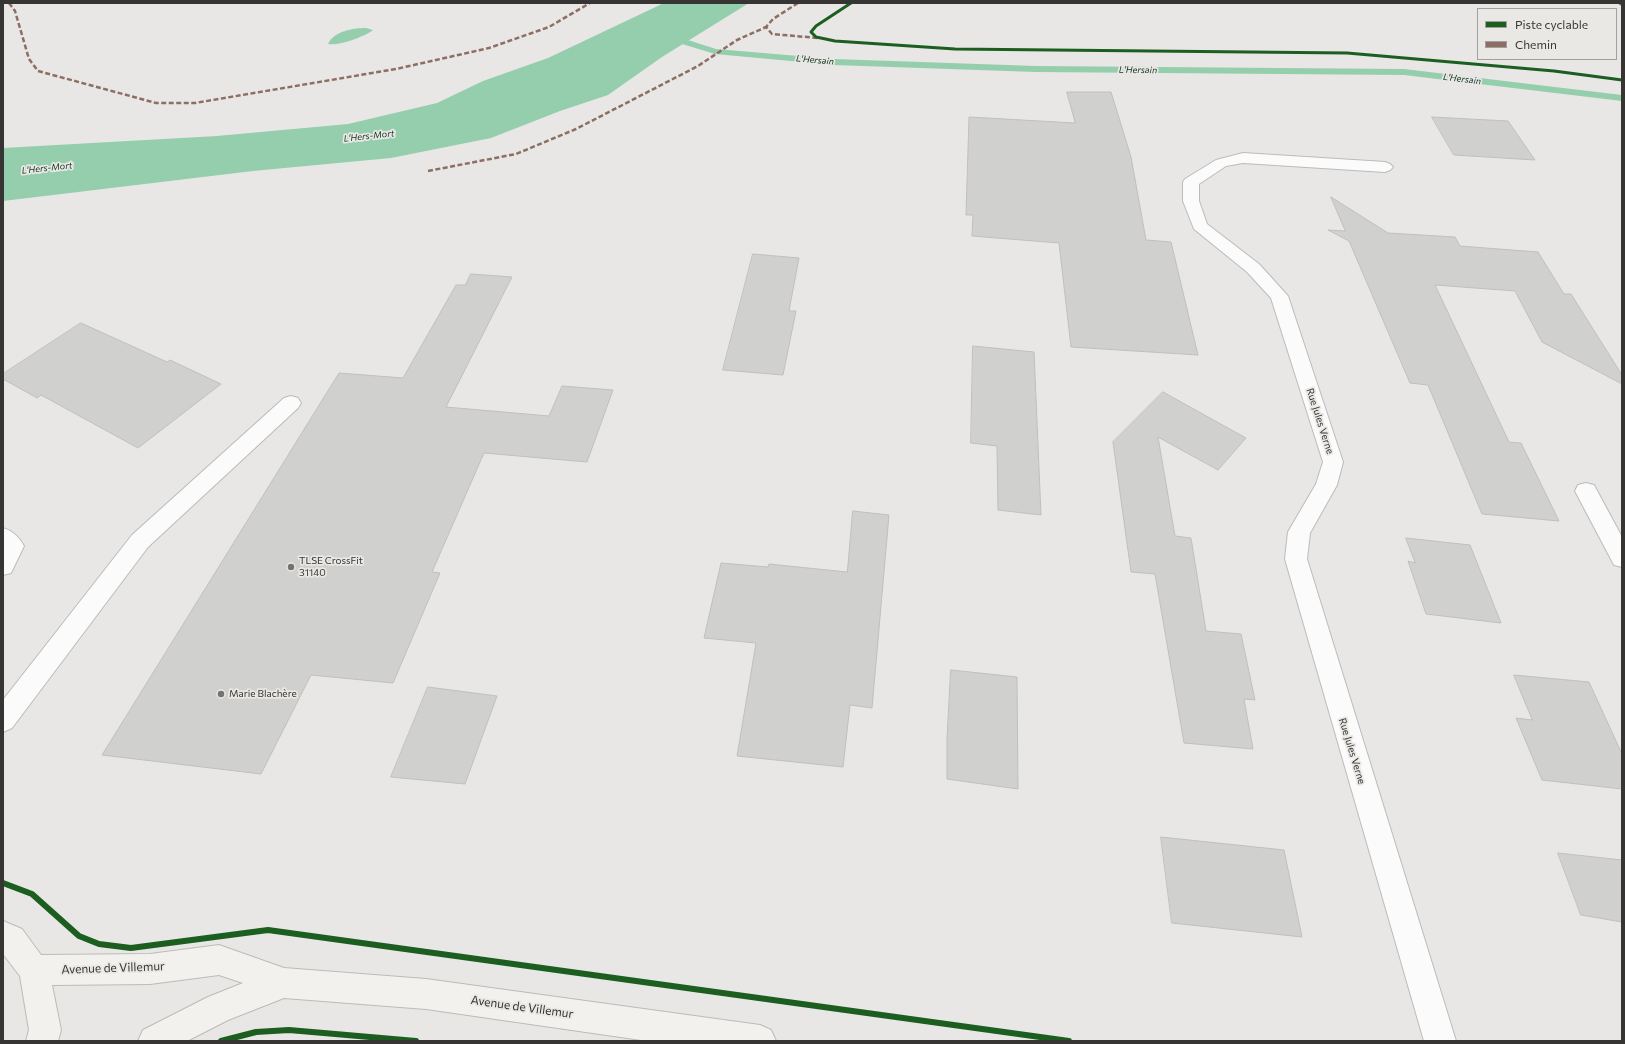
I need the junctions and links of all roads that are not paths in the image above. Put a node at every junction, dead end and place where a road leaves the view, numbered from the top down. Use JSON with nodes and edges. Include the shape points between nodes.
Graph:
{"nodes":[{"id":1,"x":1385,"y":167,"type":"dead end"},
{"id":2,"x":291,"y":403,"type":"dead end"},
{"id":3,"x":1586,"y":491,"type":"dead end"},
{"id":4,"x":3,"y":537,"type":"edge"},
{"id":5,"x":1622,"y":558,"type":"edge"},
{"id":6,"x":3,"y":566,"type":"edge"},
{"id":7,"x":3,"y":720,"type":"edge"},
{"id":8,"x":3,"y":936,"type":"edge"},
{"id":9,"x":34,"y":970,"type":"junction"},
{"id":10,"x":284,"y":983,"type":"junction"},
{"id":11,"x":746,"y":1040,"type":"edge"},
{"id":12,"x":42,"y":1041,"type":"edge"},
{"id":13,"x":154,"y":1041,"type":"edge"},
{"id":14,"x":1440,"y":1041,"type":"edge"}],
"edges":[{"from":1,"to":14,"type":"street","name":"Rue Jules Verne","via":[[1243,158],[1221,163],[1191,182],[1191,201],[1200,226],[1253,268],[1279,296],[1333,462],[1326,485],[1299,532],[1296,559]]},
{"from":2,"to":7,"type":"street","via":[[140,541]]},
{"from":3,"to":5,"type":"street"},
{"from":4,"to":6,"type":"street","via":[[12,546]]},
{"from":8,"to":9,"type":"main road","via":[[11,940]]},
{"from":9,"to":10,"type":"main road","name":"Avenue de Villemur","via":[[150,969],[220,960]]},
{"from":9,"to":12,"type":"main road","via":[[45,1030]]},
{"from":10,"to":11,"type":"main road","name":"Avenue de Villemur","via":[[426,994]]},
{"from":10,"to":13,"type":"main road","name":"Avenue de Villemur","via":[[219,1008]]}]}
